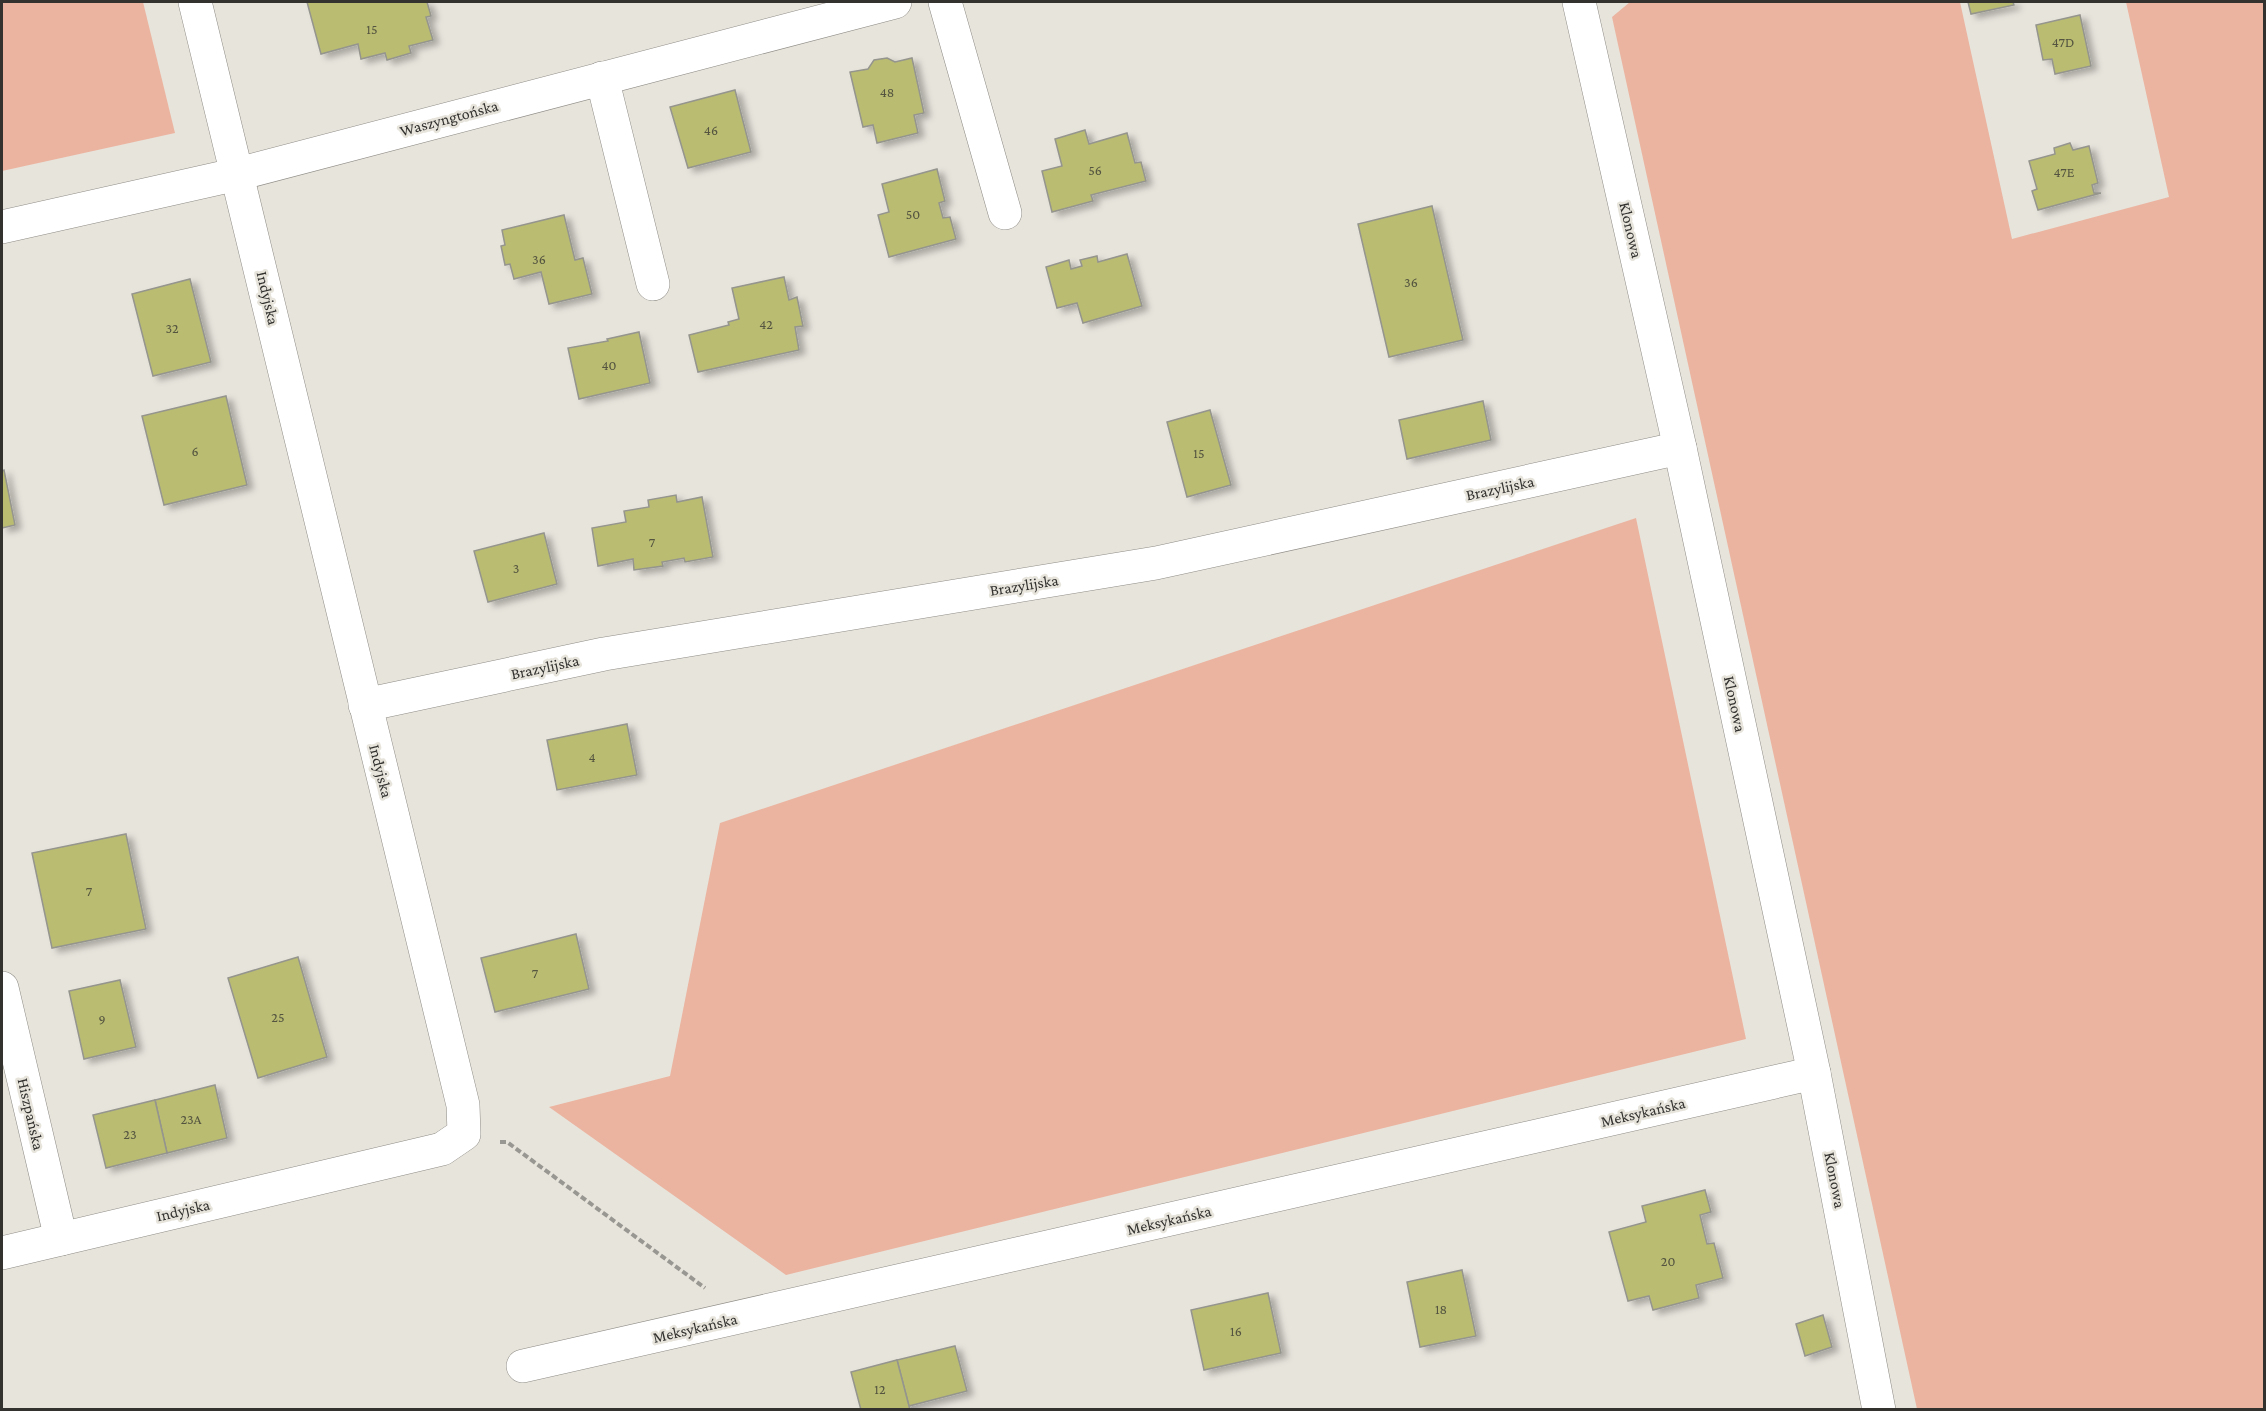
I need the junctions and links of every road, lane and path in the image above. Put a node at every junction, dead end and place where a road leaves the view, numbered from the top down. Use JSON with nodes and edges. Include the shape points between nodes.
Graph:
{"nodes":[{"id":1,"x":195,"y":2,"type":"edge"},
{"id":2,"x":895,"y":2,"type":"edge"},
{"id":3,"x":945,"y":2,"type":"edge"},
{"id":4,"x":1578,"y":2,"type":"edge"},
{"id":5,"x":602,"y":78,"type":"junction"},
{"id":6,"x":238,"y":174,"type":"junction"},
{"id":7,"x":1005,"y":213,"type":"dead end"},
{"id":8,"x":2,"y":227,"type":"edge"},
{"id":9,"x":653,"y":284,"type":"dead end"},
{"id":10,"x":1680,"y":448,"type":"junction"},
{"id":11,"x":364,"y":705,"type":"junction"},
{"id":12,"x":2,"y":988,"type":"edge"},
{"id":13,"x":1815,"y":1073,"type":"junction"},
{"id":14,"x":464,"y":1134,"type":"junction"},
{"id":15,"x":61,"y":1239,"type":"junction"},
{"id":16,"x":2,"y":1253,"type":"edge"},
{"id":17,"x":760,"y":1313,"type":"junction"},
{"id":18,"x":524,"y":1366,"type":"dead end"},
{"id":19,"x":1879,"y":1410,"type":"edge"}],
"edges":[{"from":1,"to":6,"type":"street","name":"Indyjska"},
{"from":2,"to":5,"type":"street","name":"Waszyngtońska"},
{"from":3,"to":7,"type":"street"},
{"from":4,"to":10,"type":"street","name":"Klonowa"},
{"from":5,"to":6,"type":"street","name":"Waszyngtońska"},
{"from":5,"to":9,"type":"street"},
{"from":6,"to":8,"type":"street","name":"Waszyngtońska"},
{"from":6,"to":11,"type":"street","name":"Indyjska"},
{"from":10,"to":11,"type":"street","name":"Brazylijska","via":[[1156,563],[604,654]]},
{"from":10,"to":13,"type":"street","name":"Klonowa"},
{"from":11,"to":14,"type":"street","name":"Indyjska","via":[[463,1105]]},
{"from":12,"to":15,"type":"street","name":"Hiszpańska"},
{"from":13,"to":17,"type":"street","name":"Meksykańska"},
{"from":13,"to":19,"type":"street","name":"Klonowa"},
{"from":14,"to":15,"type":"street","name":"Indyjska","via":[[442,1149]]},
{"from":14,"to":17,"type":"path","via":[[507,1142],[723,1301]]},
{"from":15,"to":16,"type":"street","name":"Indyjska"},
{"from":17,"to":18,"type":"street","name":"Meksykańska"}]}
